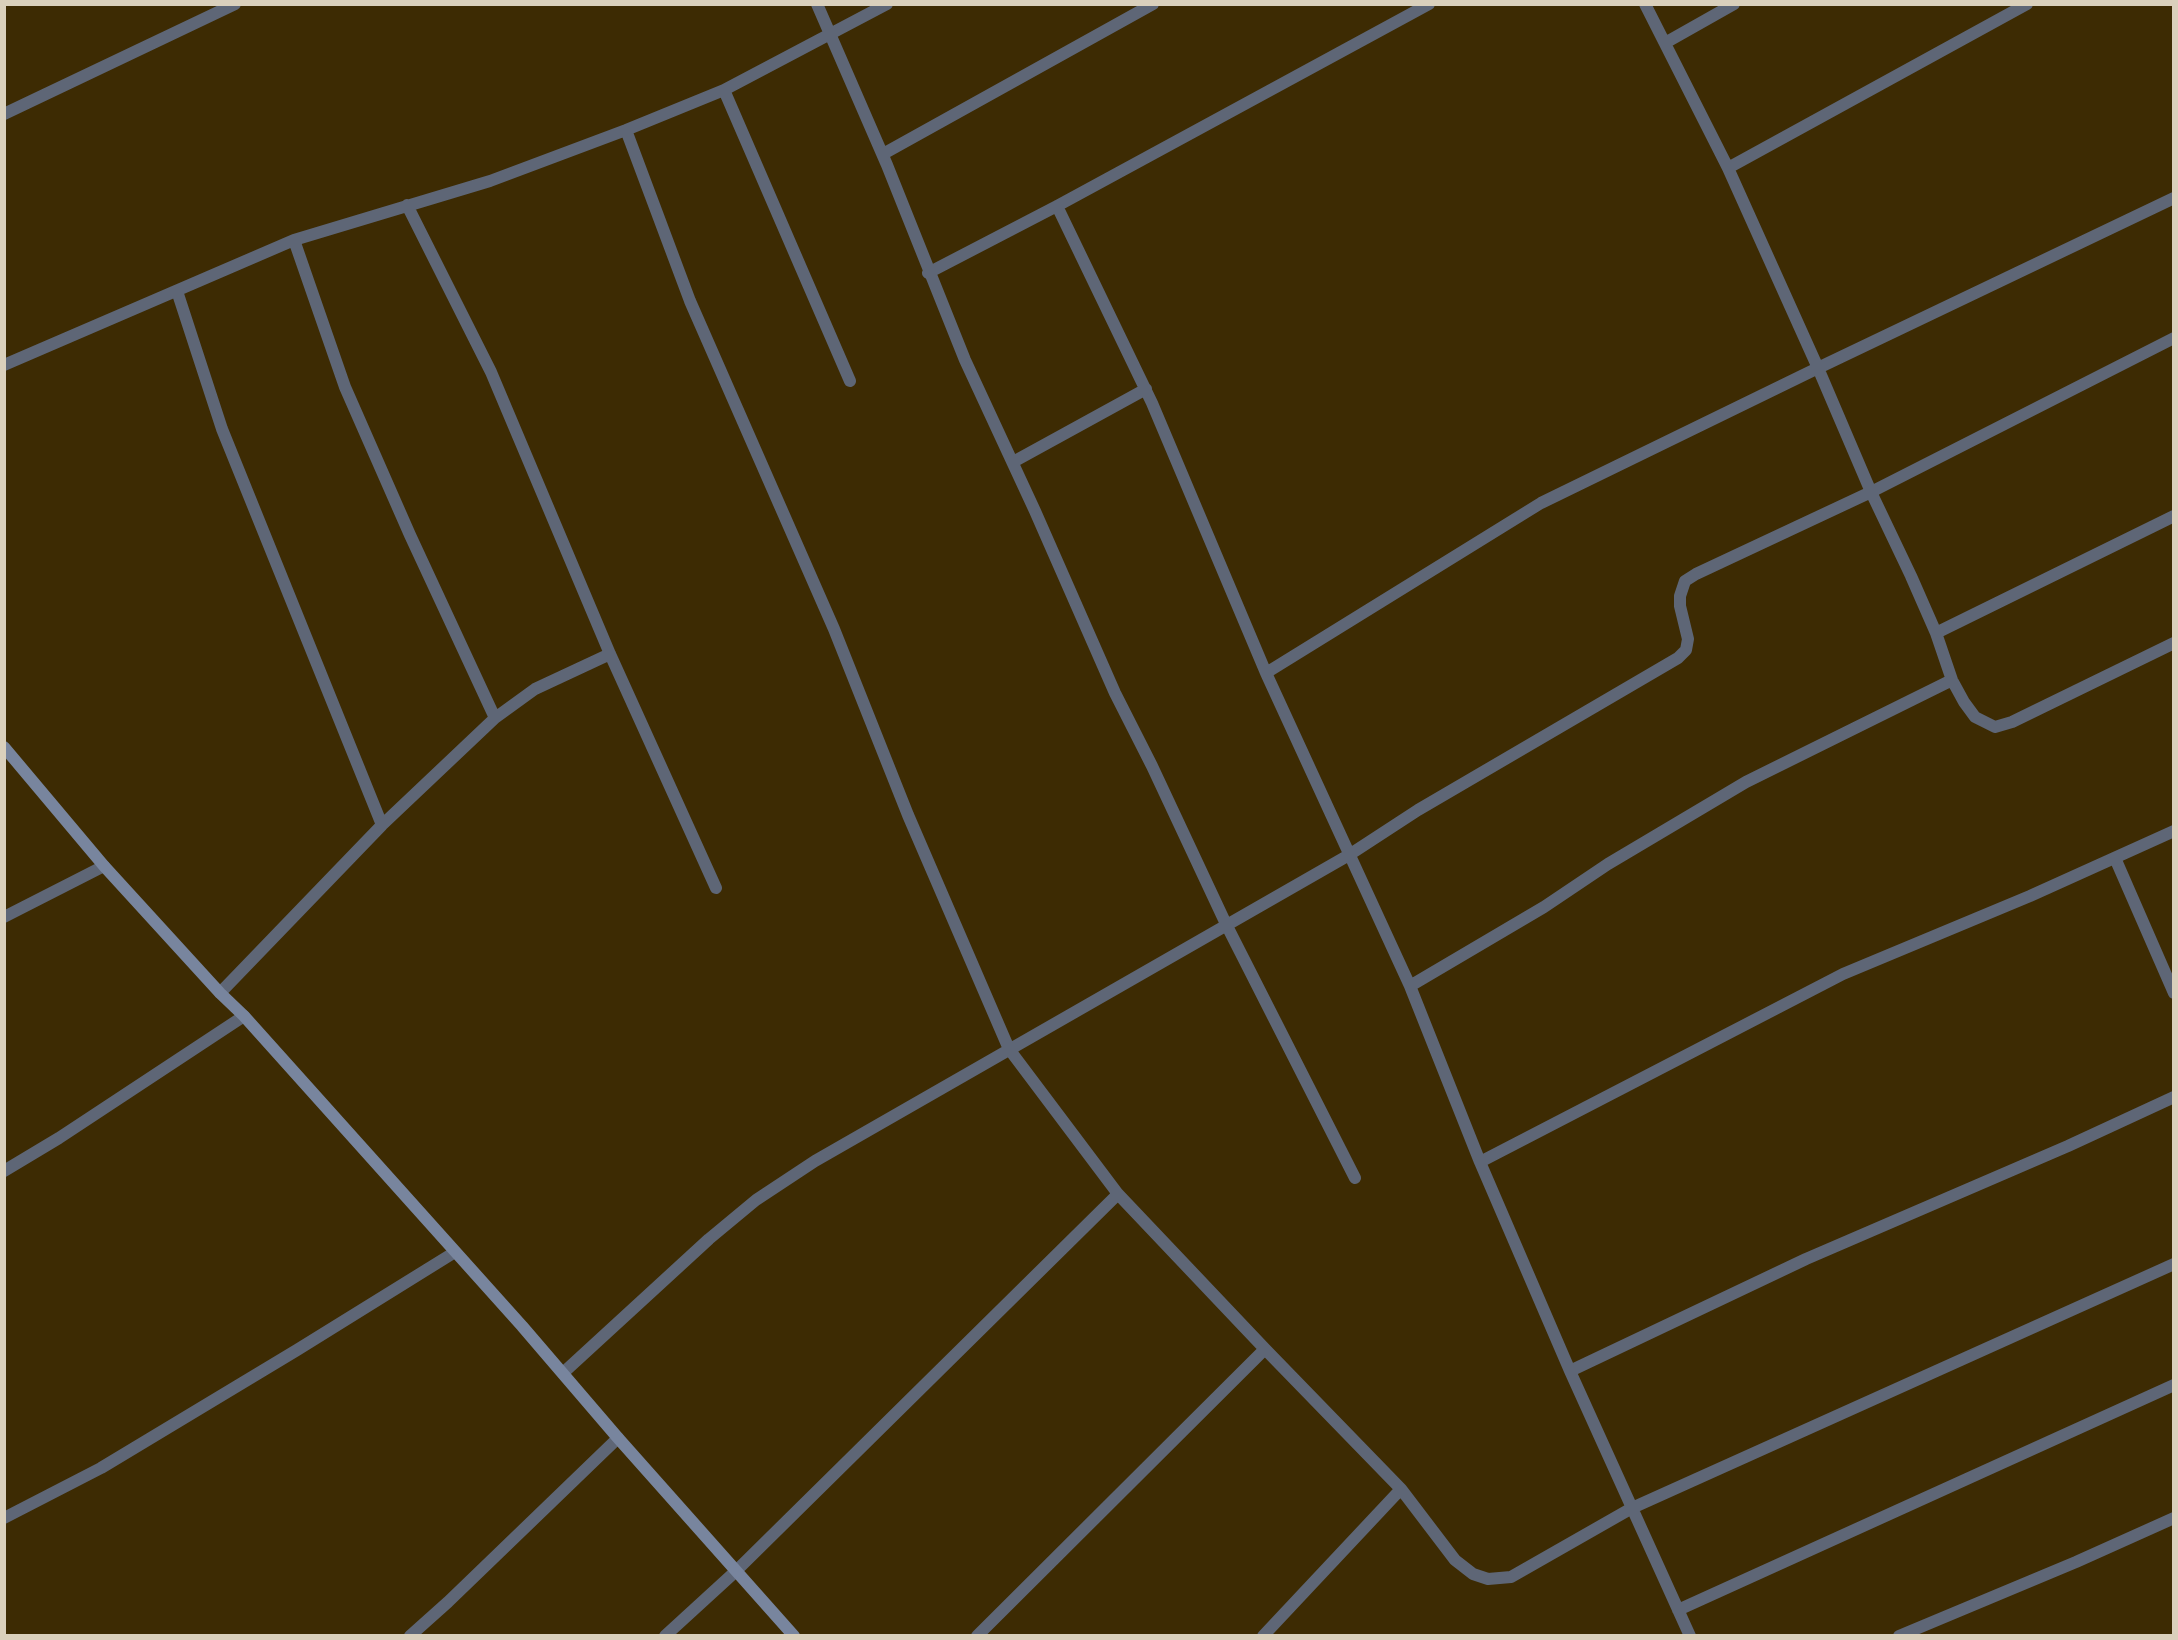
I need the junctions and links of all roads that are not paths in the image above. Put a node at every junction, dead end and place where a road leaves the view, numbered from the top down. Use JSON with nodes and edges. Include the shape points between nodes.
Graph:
{"nodes":[{"id":1,"x":235,"y":4,"type":"edge"},
{"id":2,"x":817,"y":4,"type":"edge"},
{"id":3,"x":887,"y":4,"type":"edge"},
{"id":4,"x":1153,"y":4,"type":"edge"},
{"id":5,"x":1429,"y":4,"type":"edge"},
{"id":6,"x":1645,"y":4,"type":"edge"},
{"id":7,"x":1734,"y":4,"type":"edge"},
{"id":8,"x":2027,"y":4,"type":"edge"},
{"id":9,"x":831,"y":34,"type":"junction"},
{"id":10,"x":1665,"y":43,"type":"junction"},
{"id":11,"x":724,"y":90,"type":"junction"},
{"id":12,"x":4,"y":114,"type":"edge"},
{"id":13,"x":626,"y":130,"type":"junction"},
{"id":14,"x":883,"y":154,"type":"junction"},
{"id":15,"x":1728,"y":168,"type":"junction"},
{"id":16,"x":2174,"y":198,"type":"edge"},
{"id":17,"x":407,"y":205,"type":"junction"},
{"id":18,"x":1057,"y":206,"type":"junction"},
{"id":19,"x":294,"y":240,"type":"junction"},
{"id":20,"x":928,"y":273,"type":"junction"},
{"id":21,"x":177,"y":291,"type":"junction"},
{"id":22,"x":2174,"y":338,"type":"edge"},
{"id":23,"x":4,"y":365,"type":"edge"},
{"id":24,"x":1818,"y":368,"type":"junction"},
{"id":25,"x":850,"y":381,"type":"dead end"},
{"id":26,"x":1146,"y":389,"type":"junction"},
{"id":27,"x":1013,"y":462,"type":"junction"},
{"id":28,"x":1872,"y":492,"type":"junction"},
{"id":29,"x":2174,"y":516,"type":"edge"},
{"id":30,"x":1936,"y":633,"type":"junction"},
{"id":31,"x":2174,"y":643,"type":"edge"},
{"id":32,"x":610,"y":654,"type":"junction"},
{"id":33,"x":1266,"y":672,"type":"junction"},
{"id":34,"x":1952,"y":680,"type":"junction"},
{"id":35,"x":495,"y":718,"type":"junction"},
{"id":36,"x":4,"y":747,"type":"edge"},
{"id":37,"x":382,"y":825,"type":"junction"},
{"id":38,"x":2174,"y":831,"type":"edge"},
{"id":39,"x":1349,"y":855,"type":"junction"},
{"id":40,"x":2115,"y":858,"type":"junction"},
{"id":41,"x":104,"y":866,"type":"junction"},
{"id":42,"x":716,"y":888,"type":"dead end"},
{"id":43,"x":4,"y":916,"type":"edge"},
{"id":44,"x":1226,"y":924,"type":"junction"},
{"id":45,"x":1410,"y":986,"type":"junction"},
{"id":46,"x":220,"y":993,"type":"junction"},
{"id":47,"x":2174,"y":993,"type":"edge"},
{"id":48,"x":244,"y":1016,"type":"junction"},
{"id":49,"x":1009,"y":1048,"type":"junction"},
{"id":50,"x":2174,"y":1096,"type":"edge"},
{"id":51,"x":1480,"y":1162,"type":"junction"},
{"id":52,"x":4,"y":1171,"type":"edge"},
{"id":53,"x":1355,"y":1178,"type":"dead end"},
{"id":54,"x":1118,"y":1194,"type":"junction"},
{"id":55,"x":455,"y":1252,"type":"junction"},
{"id":56,"x":2174,"y":1264,"type":"edge"},
{"id":57,"x":1265,"y":1349,"type":"junction"},
{"id":58,"x":1570,"y":1371,"type":"junction"},
{"id":59,"x":563,"y":1373,"type":"junction"},
{"id":60,"x":2174,"y":1386,"type":"edge"},
{"id":61,"x":618,"y":1438,"type":"junction"},
{"id":62,"x":1401,"y":1489,"type":"junction"},
{"id":63,"x":1632,"y":1508,"type":"junction"},
{"id":64,"x":4,"y":1518,"type":"edge"},
{"id":65,"x":2174,"y":1518,"type":"edge"},
{"id":66,"x":736,"y":1571,"type":"junction"},
{"id":67,"x":1678,"y":1610,"type":"junction"},
{"id":68,"x":410,"y":1635,"type":"edge"},
{"id":69,"x":665,"y":1635,"type":"edge"},
{"id":70,"x":794,"y":1635,"type":"edge"},
{"id":71,"x":977,"y":1635,"type":"edge"},
{"id":72,"x":1263,"y":1635,"type":"edge"},
{"id":73,"x":1690,"y":1635,"type":"edge"},
{"id":74,"x":1899,"y":1635,"type":"edge"}],
"edges":[{"from":1,"to":12,"type":"street"},
{"from":2,"to":9,"type":"street"},
{"from":3,"to":9,"type":"street"},
{"from":4,"to":14,"type":"street"},
{"from":5,"to":18,"type":"street"},
{"from":6,"to":10,"type":"street"},
{"from":7,"to":10,"type":"street"},
{"from":8,"to":15,"type":"street"},
{"from":9,"to":11,"type":"street"},
{"from":9,"to":14,"type":"street"},
{"from":10,"to":15,"type":"street"},
{"from":11,"to":13,"type":"street"},
{"from":11,"to":25,"type":"street"},
{"from":13,"to":17,"type":"street","via":[[490,182]]},
{"from":13,"to":49,"type":"street","via":[[690,301],[829,618],[908,815]]},
{"from":14,"to":20,"type":"street"},
{"from":15,"to":24,"type":"street"},
{"from":16,"to":24,"type":"street"},
{"from":17,"to":19,"type":"street"},
{"from":17,"to":32,"type":"street","via":[[491,372]]},
{"from":18,"to":20,"type":"street"},
{"from":18,"to":26,"type":"street"},
{"from":19,"to":21,"type":"street"},
{"from":19,"to":35,"type":"street","via":[[345,387]]},
{"from":20,"to":27,"type":"street"},
{"from":21,"to":23,"type":"street"},
{"from":21,"to":37,"type":"street","via":[[222,429]]},
{"from":22,"to":28,"type":"street"},
{"from":24,"to":28,"type":"street"},
{"from":24,"to":33,"type":"street","via":[[1541,503]]},
{"from":26,"to":27,"type":"street"},
{"from":26,"to":33,"type":"street"},
{"from":27,"to":44,"type":"street","via":[[1115,693]]},
{"from":28,"to":30,"type":"street"},
{"from":28,"to":39,"type":"street","via":[[1684,581],[1680,606],[1688,639],[1686,650],[1678,658],[1418,810]]},
{"from":29,"to":30,"type":"street"},
{"from":30,"to":34,"type":"street"},
{"from":31,"to":34,"type":"street","via":[[1995,727],[1975,717]]},
{"from":32,"to":35,"type":"street","via":[[535,689]]},
{"from":32,"to":42,"type":"street"},
{"from":33,"to":39,"type":"street"},
{"from":34,"to":45,"type":"street","via":[[1746,782]]},
{"from":35,"to":37,"type":"street"},
{"from":36,"to":41,"type":"street"},
{"from":37,"to":46,"type":"street"},
{"from":38,"to":40,"type":"street"},
{"from":39,"to":44,"type":"street"},
{"from":39,"to":45,"type":"street"},
{"from":40,"to":47,"type":"street"},
{"from":40,"to":51,"type":"street","via":[[1844,975]]},
{"from":41,"to":43,"type":"street"},
{"from":41,"to":46,"type":"street"},
{"from":44,"to":49,"type":"street"},
{"from":44,"to":53,"type":"street"},
{"from":45,"to":51,"type":"street"},
{"from":46,"to":48,"type":"street"},
{"from":48,"to":52,"type":"street"},
{"from":48,"to":55,"type":"street"},
{"from":49,"to":54,"type":"street"},
{"from":49,"to":59,"type":"street","via":[[815,1161],[756,1200]]},
{"from":50,"to":58,"type":"street","via":[[1806,1259]]},
{"from":51,"to":58,"type":"street"},
{"from":54,"to":57,"type":"street"},
{"from":54,"to":66,"type":"street"},
{"from":55,"to":59,"type":"street"},
{"from":55,"to":64,"type":"street","via":[[101,1468]]},
{"from":56,"to":63,"type":"street"},
{"from":57,"to":62,"type":"street"},
{"from":57,"to":71,"type":"street"},
{"from":58,"to":63,"type":"street"},
{"from":59,"to":61,"type":"street"},
{"from":60,"to":67,"type":"street"},
{"from":61,"to":66,"type":"street"},
{"from":61,"to":68,"type":"street"},
{"from":62,"to":63,"type":"street","via":[[1455,1560],[1473,1574],[1488,1579],[1511,1577]]},
{"from":62,"to":72,"type":"street"},
{"from":63,"to":67,"type":"street"},
{"from":65,"to":74,"type":"street"},
{"from":66,"to":69,"type":"street"},
{"from":66,"to":70,"type":"street"},
{"from":67,"to":73,"type":"street"}]}
